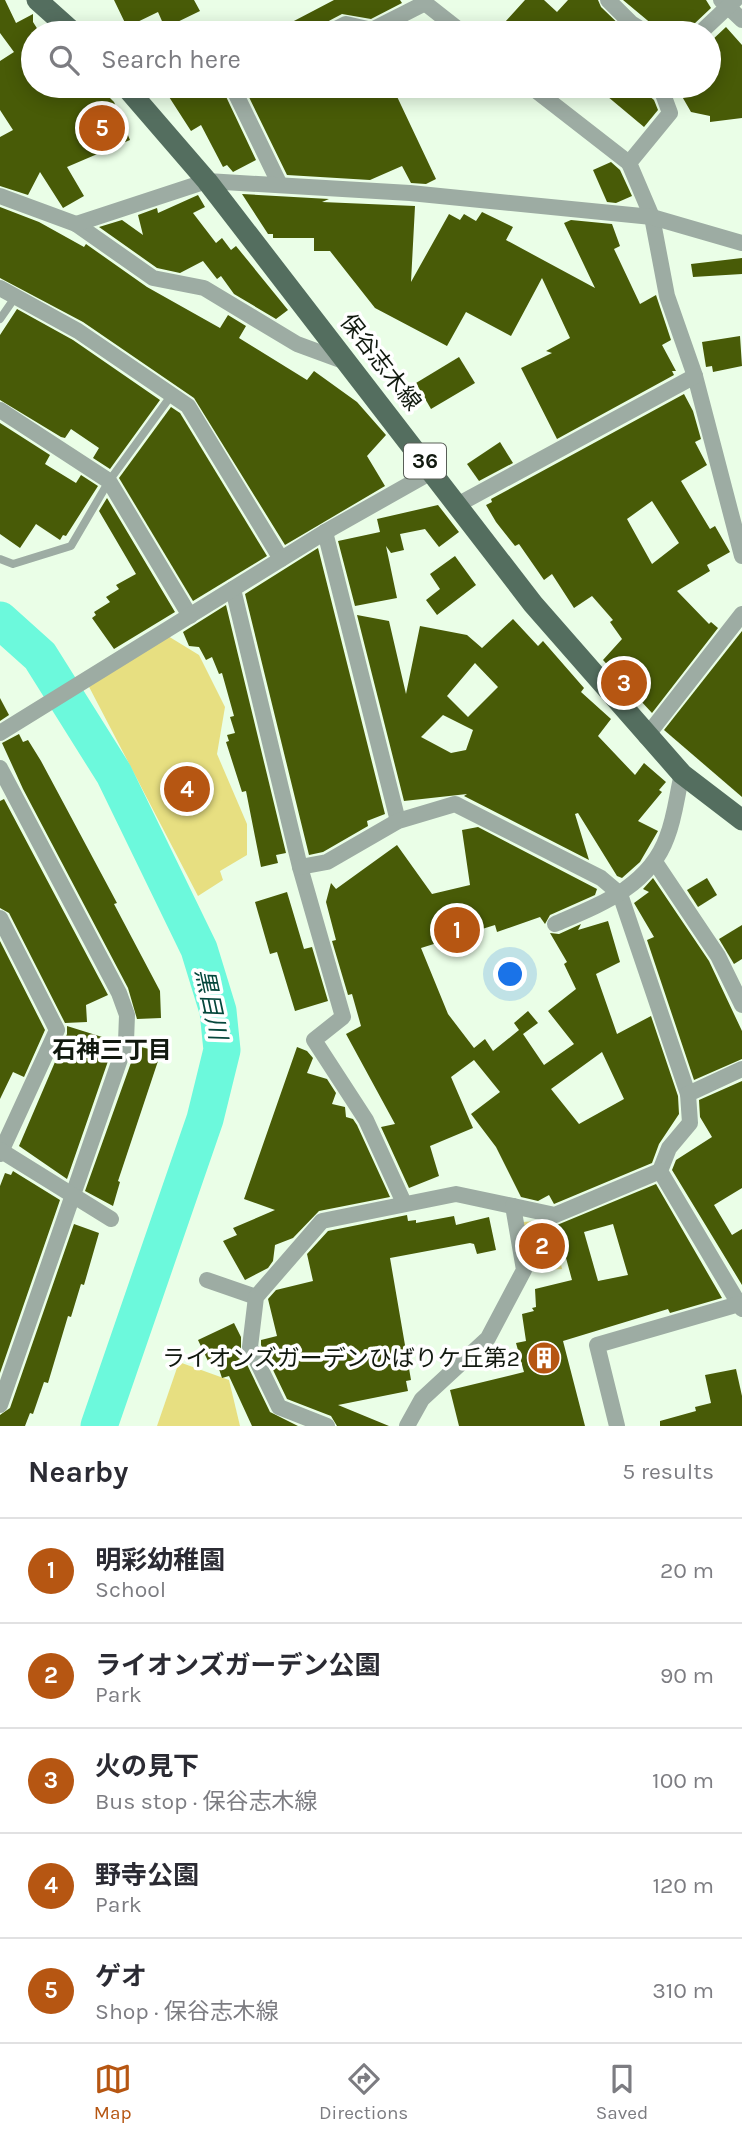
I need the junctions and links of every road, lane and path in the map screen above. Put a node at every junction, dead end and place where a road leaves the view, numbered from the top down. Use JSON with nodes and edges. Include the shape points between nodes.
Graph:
{"nodes":[{"id":1,"x":37,"y":0,"type":"edge"},
{"id":2,"x":608,"y":0,"type":"edge"},
{"id":3,"x":423,"y":1,"type":"edge"},
{"id":4,"x":728,"y":2,"type":"edge"},
{"id":5,"x":742,"y":20,"type":"edge"},
{"id":6,"x":61,"y":21,"type":"edge"},
{"id":7,"x":388,"y":21,"type":"edge"},
{"id":8,"x":448,"y":21,"type":"edge"},
{"id":9,"x":629,"y":21,"type":"edge"},
{"id":10,"x":711,"y":21,"type":"edge"},
{"id":11,"x":135,"y":98,"type":"edge"},
{"id":12,"x":238,"y":98,"type":"edge"},
{"id":13,"x":545,"y":98,"type":"edge"},
{"id":14,"x":664,"y":98,"type":"edge"},
{"id":15,"x":629,"y":163,"type":"junction"},
{"id":16,"x":207,"y":181,"type":"junction"},
{"id":17,"x":280,"y":185,"type":"junction"},
{"id":18,"x":0,"y":196,"type":"edge"},
{"id":19,"x":652,"y":217,"type":"junction"},
{"id":20,"x":76,"y":223,"type":"junction"},
{"id":21,"x":742,"y":243,"type":"edge"},
{"id":22,"x":0,"y":288,"type":"edge"},
{"id":23,"x":16,"y":296,"type":"junction"},
{"id":24,"x":0,"y":319,"type":"edge"},
{"id":25,"x":348,"y":363,"type":"junction"},
{"id":26,"x":695,"y":376,"type":"junction"},
{"id":27,"x":173,"y":393,"type":"junction"},
{"id":28,"x":0,"y":411,"type":"edge"},
{"id":29,"x":433,"y":471,"type":"junction"},
{"id":30,"x":109,"y":481,"type":"junction"},
{"id":31,"x":457,"y":505,"type":"junction"},
{"id":32,"x":325,"y":532,"type":"junction"},
{"id":33,"x":742,"y":556,"type":"edge"},
{"id":34,"x":0,"y":559,"type":"edge"},
{"id":35,"x":281,"y":559,"type":"junction"},
{"id":36,"x":233,"y":589,"type":"junction"},
{"id":37,"x":742,"y":614,"type":"edge"},
{"id":38,"x":190,"y":616,"type":"junction"},
{"id":39,"x":0,"y":733,"type":"edge"},
{"id":40,"x":646,"y":737,"type":"junction"},
{"id":41,"x":0,"y":768,"type":"edge"},
{"id":42,"x":682,"y":774,"type":"junction"},
{"id":43,"x":742,"y":820,"type":"edge"},
{"id":44,"x":398,"y":821,"type":"junction"},
{"id":45,"x":655,"y":862,"type":"junction"},
{"id":46,"x":300,"y":867,"type":"junction"},
{"id":47,"x":620,"y":894,"type":"junction"},
{"id":48,"x":0,"y":918,"type":"edge"},
{"id":49,"x":555,"y":924,"type":"dead end"},
{"id":50,"x":742,"y":1005,"type":"edge"},
{"id":51,"x":742,"y":1069,"type":"edge"},
{"id":52,"x":688,"y":1094,"type":"junction"},
{"id":53,"x":0,"y":1151,"type":"edge"},
{"id":54,"x":660,"y":1171,"type":"junction"},
{"id":55,"x":72,"y":1195,"type":"junction"},
{"id":56,"x":404,"y":1203,"type":"junction"},
{"id":57,"x":513,"y":1206,"type":"junction"},
{"id":58,"x":111,"y":1219,"type":"dead end"},
{"id":59,"x":207,"y":1280,"type":"dead end"},
{"id":60,"x":256,"y":1297,"type":"junction"},
{"id":61,"x":740,"y":1307,"type":"edge"},
{"id":62,"x":0,"y":1405,"type":"edge"},
{"id":63,"x":327,"y":1426,"type":"edge"},
{"id":64,"x":407,"y":1426,"type":"edge"},
{"id":65,"x":617,"y":1426,"type":"edge"}],
"edges":[{"from":1,"to":6,"type":"main road"},
{"from":2,"to":9,"type":"street"},
{"from":3,"to":7,"type":"street"},
{"from":3,"to":8,"type":"street"},
{"from":4,"to":5,"type":"street"},
{"from":4,"to":10,"type":"street"},
{"from":11,"to":16,"type":"main road","name":"保谷志木線","number":"36"},
{"from":12,"to":17,"type":"street"},
{"from":13,"to":15,"type":"street"},
{"from":14,"to":15,"type":"street","via":[[670,113]]},
{"from":15,"to":19,"type":"street"},
{"from":16,"to":17,"type":"street"},
{"from":16,"to":20,"type":"street"},
{"from":16,"to":25,"type":"main road","name":"保谷志木線","number":"36"},
{"from":17,"to":19,"type":"street"},
{"from":18,"to":20,"type":"street"},
{"from":19,"to":21,"type":"street"},
{"from":19,"to":26,"type":"street","via":[[667,296]]},
{"from":20,"to":25,"type":"street","via":[[153,278],[204,288],[298,344]]},
{"from":22,"to":23,"type":"street"},
{"from":23,"to":24,"type":"lane"},
{"from":23,"to":27,"type":"street"},
{"from":25,"to":29,"type":"main road","name":"保谷志木線","number":"36"},
{"from":26,"to":31,"type":"street"},
{"from":26,"to":33,"type":"street"},
{"from":27,"to":30,"type":"lane"},
{"from":27,"to":35,"type":"street","via":[[188,406]]},
{"from":28,"to":30,"type":"street"},
{"from":29,"to":31,"type":"main road","name":"保谷志木線","number":"36"},
{"from":29,"to":32,"type":"street"},
{"from":30,"to":34,"type":"lane","via":[[71,546],[13,564]]},
{"from":30,"to":38,"type":"street"},
{"from":31,"to":40,"type":"main road","name":"保谷志木線","number":"36","via":[[533,604]]},
{"from":32,"to":35,"type":"street"},
{"from":32,"to":44,"type":"street"},
{"from":35,"to":36,"type":"street"},
{"from":36,"to":38,"type":"street"},
{"from":36,"to":46,"type":"street"},
{"from":37,"to":40,"type":"street"},
{"from":38,"to":39,"type":"street"},
{"from":40,"to":42,"type":"main road","name":"保谷志木線","number":"36"},
{"from":41,"to":55,"type":"street","via":[[120,993],[127,1015],[126,1042]]},
{"from":42,"to":43,"type":"main road","name":"保谷志木線","number":"36"},
{"from":42,"to":45,"type":"street","via":[[667,837]]},
{"from":44,"to":46,"type":"street","via":[[327,862]]},
{"from":44,"to":47,"type":"street","via":[[455,804],[601,878]]},
{"from":45,"to":47,"type":"street"},
{"from":45,"to":50,"type":"street","via":[[718,956]]},
{"from":46,"to":56,"type":"street","via":[[343,1017],[314,1040],[366,1120]]},
{"from":47,"to":49,"type":"street"},
{"from":47,"to":52,"type":"street"},
{"from":48,"to":53,"type":"street","via":[[57,1030]]},
{"from":51,"to":52,"type":"street"},
{"from":52,"to":54,"type":"street","via":[[690,1123],[669,1148]]},
{"from":53,"to":55,"type":"street"},
{"from":54,"to":57,"type":"street","via":[[555,1215]]},
{"from":54,"to":61,"type":"street"},
{"from":55,"to":58,"type":"street"},
{"from":55,"to":62,"type":"street"},
{"from":56,"to":57,"type":"street","via":[[456,1194]]},
{"from":56,"to":60,"type":"street","via":[[322,1221]]},
{"from":57,"to":64,"type":"street","via":[[524,1270],[488,1338],[422,1399]]},
{"from":59,"to":60,"type":"street"},
{"from":60,"to":63,"type":"street","via":[[250,1347],[279,1407]]},
{"from":61,"to":65,"type":"street","via":[[597,1345]]}]}
